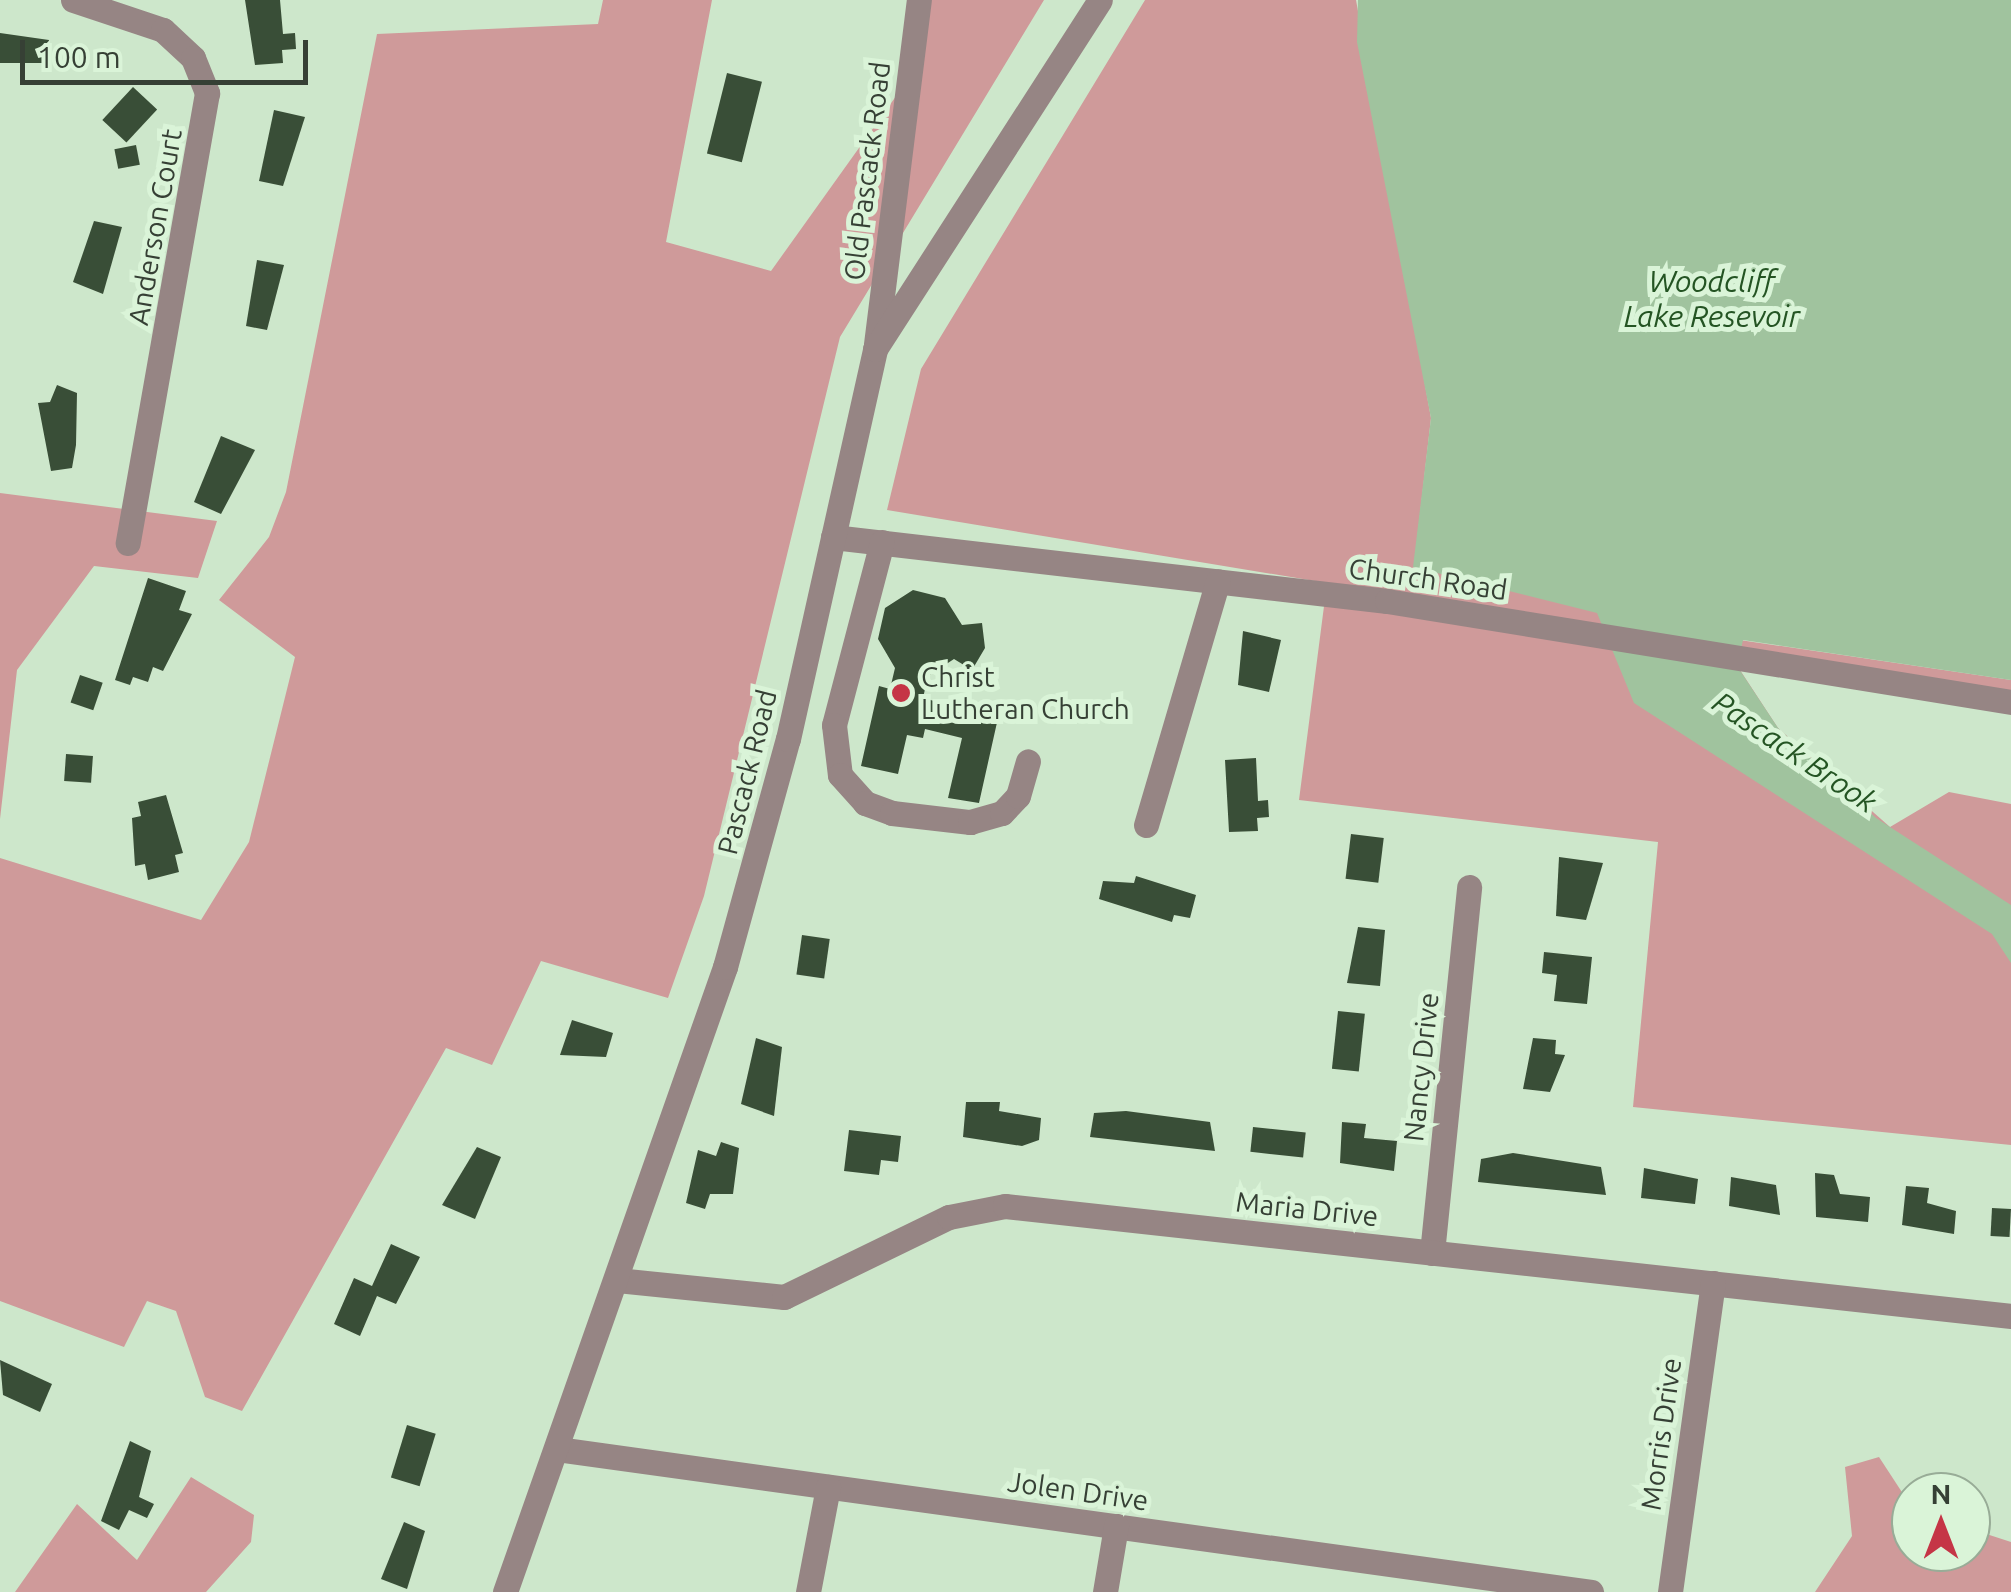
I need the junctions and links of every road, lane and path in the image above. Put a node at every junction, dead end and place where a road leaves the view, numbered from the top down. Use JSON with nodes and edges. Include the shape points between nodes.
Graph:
{"nodes":[{"id":1,"x":73,"y":0,"type":"edge"},
{"id":2,"x":919,"y":0,"type":"edge"},
{"id":3,"x":1100,"y":0,"type":"edge"},
{"id":4,"x":136,"y":10,"type":"edge"},
{"id":5,"x":875,"y":349,"type":"junction"},
{"id":6,"x":833,"y":537,"type":"junction"},
{"id":7,"x":882,"y":542,"type":"junction"},
{"id":8,"x":128,"y":543,"type":"dead end"},
{"id":9,"x":1218,"y":581,"type":"junction"},
{"id":10,"x":2011,"y":702,"type":"edge"},
{"id":11,"x":1028,"y":760,"type":"dead end"},
{"id":12,"x":1146,"y":825,"type":"dead end"},
{"id":13,"x":1469,"y":887,"type":"dead end"},
{"id":14,"x":1432,"y":1252,"type":"junction"},
{"id":15,"x":617,"y":1280,"type":"junction"},
{"id":16,"x":1712,"y":1284,"type":"junction"},
{"id":17,"x":2011,"y":1316,"type":"edge"},
{"id":18,"x":557,"y":1449,"type":"junction"},
{"id":19,"x":828,"y":1486,"type":"junction"},
{"id":20,"x":1116,"y":1526,"type":"junction"},
{"id":21,"x":505,"y":1592,"type":"edge"},
{"id":22,"x":808,"y":1592,"type":"edge"},
{"id":23,"x":1106,"y":1592,"type":"edge"},
{"id":24,"x":1592,"y":1592,"type":"edge"},
{"id":25,"x":1670,"y":1592,"type":"edge"}],
"edges":[{"from":1,"to":4,"type":"street","name":"Anderson Court"},
{"from":2,"to":5,"type":"street","name":"Old Pascack Road"},
{"from":3,"to":5,"type":"street","name":"Pascack Road"},
{"from":4,"to":8,"type":"street","name":"Anderson Court","via":[[193,58],[207,108]]},
{"from":5,"to":6,"type":"street","name":"Pascack Road"},
{"from":6,"to":7,"type":"street","name":"Church Road"},
{"from":6,"to":15,"type":"street","name":"Pascack Road","via":[[758,853]]},
{"from":7,"to":9,"type":"street","name":"Church Road"},
{"from":7,"to":11,"type":"street","via":[[834,725],[840,775],[865,803],[892,814],[970,822],[1010,805]]},
{"from":9,"to":10,"type":"street","name":"Church Road"},
{"from":9,"to":12,"type":"street"},
{"from":13,"to":14,"type":"street","name":"Nancy Drive"},
{"from":14,"to":15,"type":"street","name":"Maria Drive","via":[[993,1206],[949,1217],[832,1281],[784,1297]]},
{"from":14,"to":16,"type":"street","name":"Maria Drive"},
{"from":15,"to":18,"type":"street","name":"Pascack Road"},
{"from":16,"to":17,"type":"street","name":"Maria Drive"},
{"from":16,"to":25,"type":"street","name":"Morris Drive"},
{"from":18,"to":19,"type":"street","name":"Jolen Drive"},
{"from":18,"to":21,"type":"street","name":"Pascack Road"},
{"from":19,"to":20,"type":"street","name":"Jolen Drive"},
{"from":19,"to":22,"type":"street"},
{"from":20,"to":23,"type":"street"},
{"from":20,"to":24,"type":"street","name":"Jolen Drive"}]}
